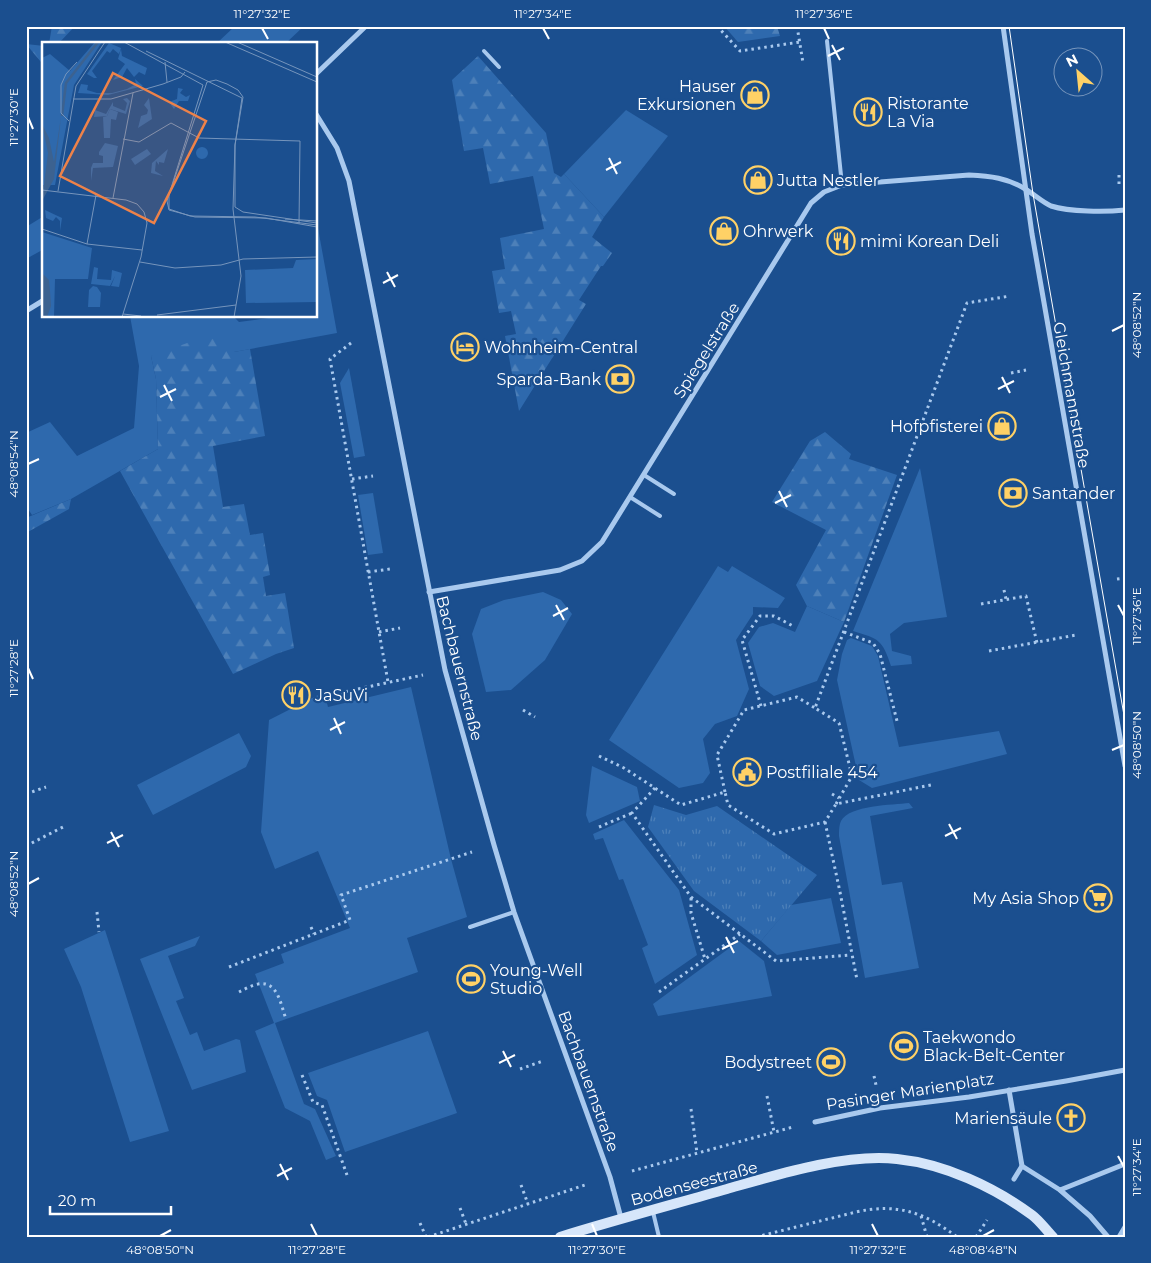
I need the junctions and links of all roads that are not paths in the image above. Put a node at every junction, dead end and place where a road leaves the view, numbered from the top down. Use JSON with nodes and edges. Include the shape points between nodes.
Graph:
{"nodes":[{"id":1,"x":366,"y":26,"type":"edge"},
{"id":2,"x":1003,"y":26,"type":"edge"},
{"id":3,"x":827,"y":41,"type":"dead end"},
{"id":4,"x":484,"y":51,"type":"dead end"},
{"id":5,"x":499,"y":68,"type":"dead end"},
{"id":6,"x":318,"y":72,"type":"edge"},
{"id":7,"x":318,"y":117,"type":"edge"},
{"id":8,"x":842,"y":185,"type":"junction"},
{"id":9,"x":1024,"y":188,"type":"junction"},
{"id":10,"x":1125,"y":210,"type":"edge"},
{"id":11,"x":42,"y":301,"type":"edge"},
{"id":12,"x":26,"y":311,"type":"edge"},
{"id":13,"x":644,"y":475,"type":"junction"},
{"id":14,"x":674,"y":494,"type":"dead end"},
{"id":15,"x":630,"y":497,"type":"junction"},
{"id":16,"x":660,"y":516,"type":"dead end"},
{"id":17,"x":429,"y":592,"type":"junction"},
{"id":18,"x":1125,"y":766,"type":"edge"},
{"id":19,"x":514,"y":912,"type":"junction"},
{"id":20,"x":470,"y":927,"type":"dead end"},
{"id":21,"x":1125,"y":1070,"type":"edge"},
{"id":22,"x":1009,"y":1090,"type":"junction"},
{"id":23,"x":815,"y":1122,"type":"road end"},
{"id":24,"x":1125,"y":1164,"type":"edge"},
{"id":25,"x":1022,"y":1166,"type":"junction"},
{"id":26,"x":1014,"y":1179,"type":"dead end"},
{"id":27,"x":1060,"y":1190,"type":"junction"},
{"id":28,"x":653,"y":1210,"type":"junction"},
{"id":29,"x":621,"y":1218,"type":"junction"},
{"id":30,"x":1125,"y":1227,"type":"edge"},
{"id":31,"x":560,"y":1237,"type":"edge"},
{"id":32,"x":659,"y":1237,"type":"edge"},
{"id":33,"x":1053,"y":1237,"type":"edge"},
{"id":34,"x":1108,"y":1237,"type":"edge"},
{"id":35,"x":1119,"y":1237,"type":"edge"}],
"edges":[{"from":1,"to":6,"type":"street"},
{"from":2,"to":9,"type":"street","name":"Gleichmannstraße"},
{"from":3,"to":8,"type":"lane"},
{"from":4,"to":5,"type":"lane"},
{"from":7,"to":17,"type":"street","name":"Bachbauernstraße","via":[[337,148],[349,181]]},
{"from":8,"to":9,"type":"street","name":"Spiegelstraße","via":[[969,175],[1001,178]]},
{"from":8,"to":13,"type":"street","name":"Spiegelstraße","via":[[824,192],[811,204]]},
{"from":9,"to":10,"type":"street","name":"Spiegelstraße","via":[[1056,207]]},
{"from":9,"to":18,"type":"street","name":"Gleichmannstraße"},
{"from":11,"to":12,"type":"street"},
{"from":13,"to":14,"type":"lane"},
{"from":13,"to":15,"type":"street","name":"Spiegelstraße"},
{"from":15,"to":16,"type":"lane"},
{"from":15,"to":17,"type":"street","name":"Spiegelstraße","via":[[602,542],[582,561],[560,570]]},
{"from":17,"to":19,"type":"street","name":"Bachbauernstraße","via":[[445,670]]},
{"from":19,"to":20,"type":"lane"},
{"from":19,"to":29,"type":"street","name":"Bachbauernstraße","via":[[610,1177]]},
{"from":21,"to":22,"type":"street","name":"Pasinger Marienplatz"},
{"from":22,"to":23,"type":"street","name":"Pasinger Marienplatz","via":[[880,1108]]},
{"from":22,"to":25,"type":"street","name":"Pasinger Marienplatz"},
{"from":24,"to":27,"type":"street"},
{"from":25,"to":26,"type":"street"},
{"from":25,"to":27,"type":"street"},
{"from":27,"to":34,"type":"street"},
{"from":28,"to":29,"type":"main road","name":"Bodenseestraße"},
{"from":28,"to":32,"type":"lane"},
{"from":28,"to":33,"type":"main road","name":"Bodenseestraße","via":[[838,1162],[896,1158],[946,1170],[979,1184],[1033,1216]]},
{"from":29,"to":31,"type":"main road","name":"Bodenseestraße"},
{"from":30,"to":35,"type":"street"}]}
